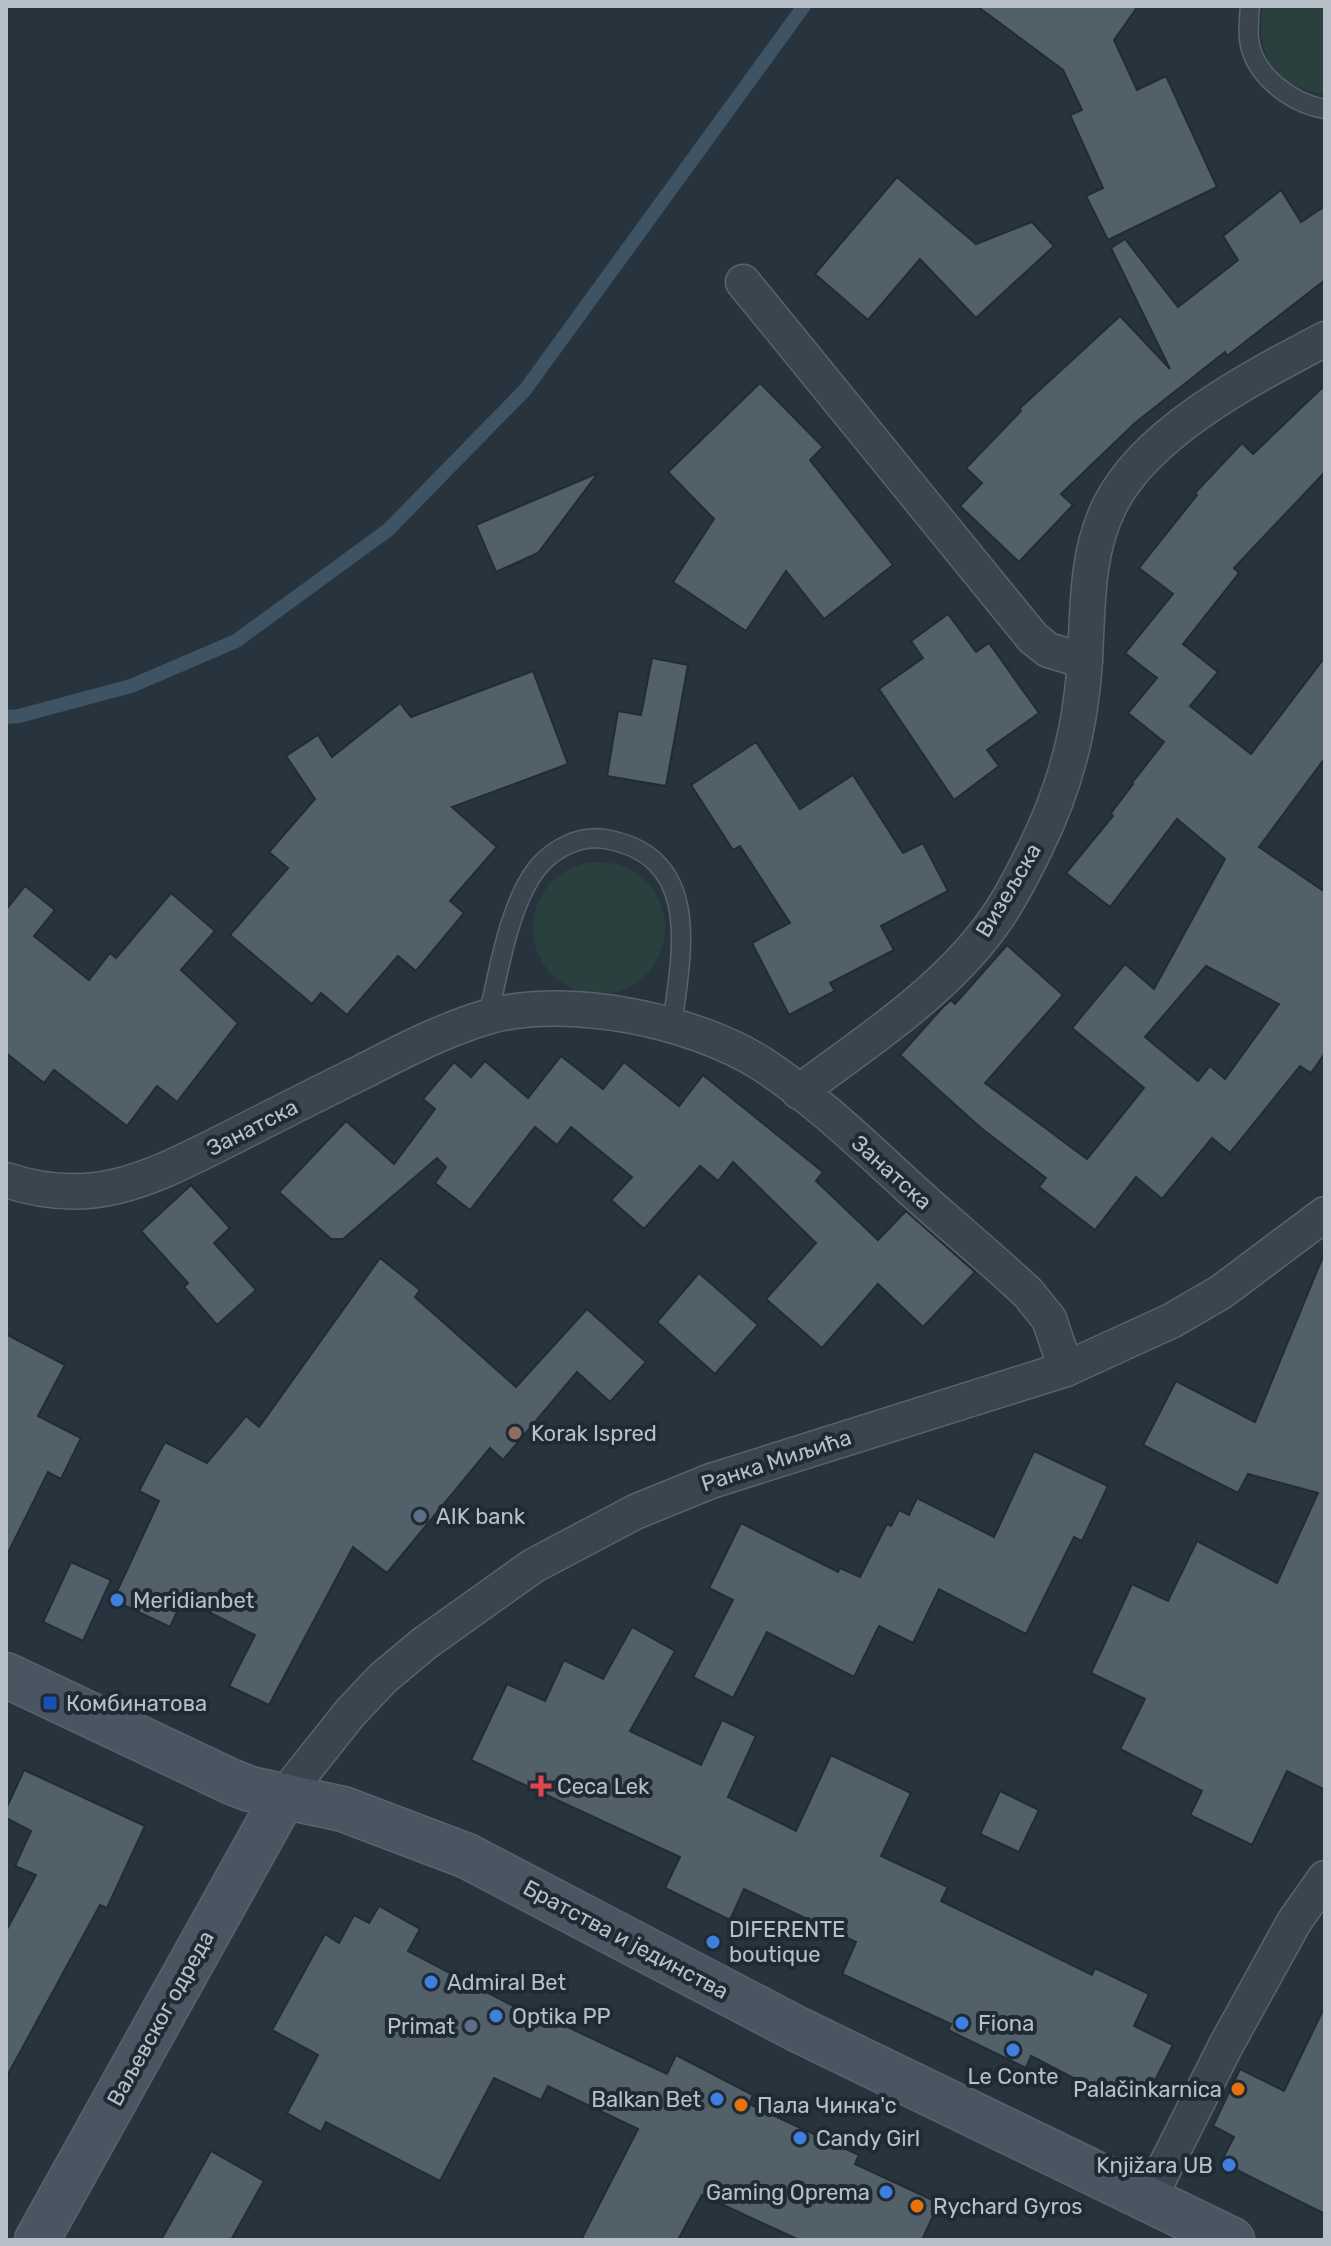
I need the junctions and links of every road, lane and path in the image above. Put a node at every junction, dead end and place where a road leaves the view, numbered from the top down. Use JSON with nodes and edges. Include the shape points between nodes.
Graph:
{"nodes":[{"id":1,"x":1250,"y":6,"type":"edge"},
{"id":2,"x":1325,"y":109,"type":"edge"},
{"id":3,"x":743,"y":282,"type":"dead end"},
{"id":4,"x":1325,"y":339,"type":"edge"},
{"id":5,"x":1085,"y":661,"type":"junction"},
{"id":6,"x":488,"y":1017,"type":"junction"},
{"id":7,"x":672,"y":1025,"type":"junction"},
{"id":8,"x":799,"y":1092,"type":"junction"},
{"id":9,"x":6,"y":1180,"type":"edge"},
{"id":10,"x":1325,"y":1214,"type":"edge"},
{"id":11,"x":1066,"y":1369,"type":"junction"},
{"id":12,"x":6,"y":1675,"type":"edge"},
{"id":13,"x":284,"y":1796,"type":"junction"},
{"id":14,"x":1325,"y":1878,"type":"edge"},
{"id":15,"x":1149,"y":2199,"type":"junction"},
{"id":16,"x":37,"y":2240,"type":"edge"},
{"id":17,"x":1232,"y":2240,"type":"edge"}],
"edges":[{"from":1,"to":2,"type":"lane","via":[[1253,57],[1265,74],[1309,106]]},
{"from":3,"to":5,"type":"street","via":[[1033,638],[1048,650]]},
{"from":4,"to":5,"type":"street","name":"Визељска","via":[[1185,421],[1129,475],[1098,535],[1089,582]]},
{"from":5,"to":8,"type":"street","name":"Визељска","via":[[1074,747],[1063,779],[1037,845],[991,927],[918,1002]]},
{"from":6,"to":7,"type":"street","name":"Занатска","via":[[540,1008],[578,1009]]},
{"from":6,"to":7,"type":"lane","via":[[526,886],[552,853],[597,838],[647,853],[666,875],[680,907],[683,943]]},
{"from":6,"to":9,"type":"street","name":"Занатска","via":[[418,1043],[156,1176],[109,1189],[59,1193]]},
{"from":7,"to":8,"type":"street","name":"Занатска","via":[[760,1063]]},
{"from":8,"to":11,"type":"street","name":"Занатска","via":[[1028,1293],[1049,1319]]},
{"from":10,"to":11,"type":"street","name":"Ранка Миљића","via":[[1221,1292]]},
{"from":11,"to":13,"type":"street","name":"Ранка Миљића","via":[[711,1481],[582,1539],[492,1594],[383,1678]]},
{"from":12,"to":13,"type":"street","name":"Братства и јединства","via":[[208,1772]]},
{"from":13,"to":15,"type":"street","name":"Братства и јединства","via":[[375,1819],[467,1856],[797,2029]]},
{"from":13,"to":16,"type":"street","name":"Ваљевског одреда"},
{"from":14,"to":15,"type":"street","via":[[1294,1922],[1225,2047]]},
{"from":15,"to":17,"type":"street","name":"Братства и јединства"}]}
